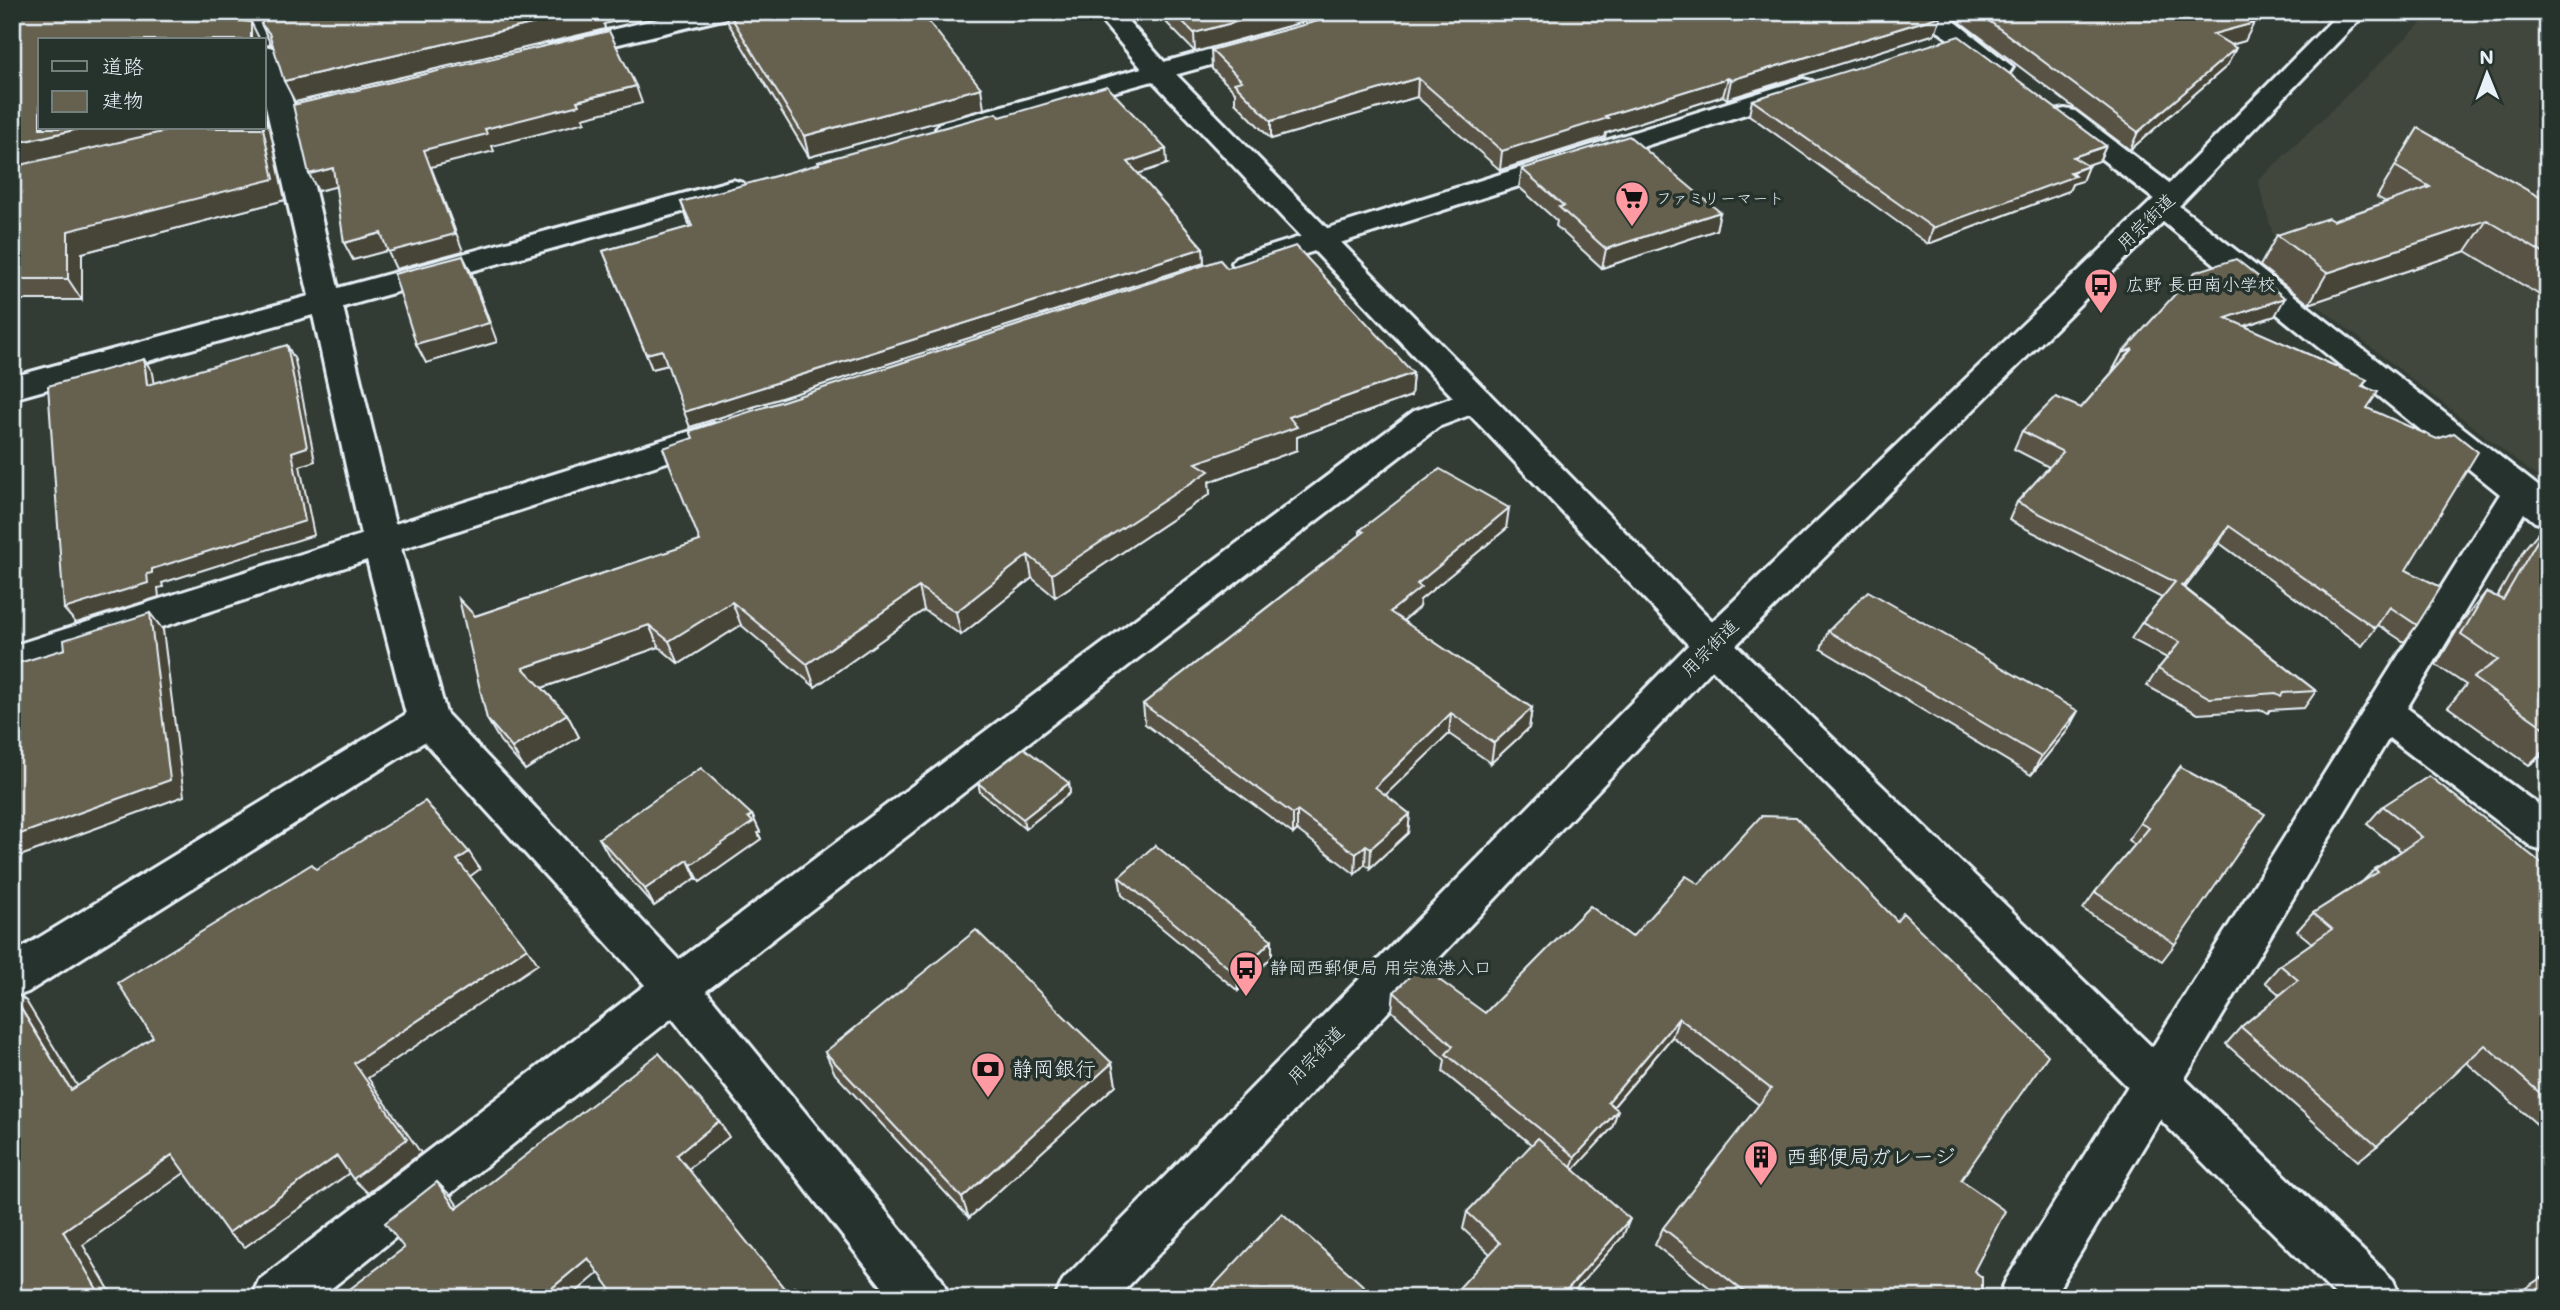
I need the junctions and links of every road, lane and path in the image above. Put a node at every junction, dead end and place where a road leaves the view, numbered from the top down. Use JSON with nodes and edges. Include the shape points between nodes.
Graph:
{"nodes":[{"id":1,"x":252,"y":12,"type":"edge"},
{"id":2,"x":722,"y":12,"type":"edge"},
{"id":3,"x":1106,"y":12,"type":"edge"},
{"id":4,"x":1926,"y":12,"type":"edge"},
{"id":5,"x":2355,"y":12,"type":"edge"},
{"id":6,"x":1291,"y":36,"type":"edge"},
{"id":7,"x":1960,"y":37,"type":"junction"},
{"id":8,"x":259,"y":38,"type":"edge"},
{"id":9,"x":1933,"y":45,"type":"edge"},
{"id":10,"x":536,"y":56,"type":"edge"},
{"id":11,"x":266,"y":60,"type":"edge"},
{"id":12,"x":1158,"y":71,"type":"junction"},
{"id":13,"x":1827,"y":79,"type":"edge"},
{"id":14,"x":286,"y":115,"type":"edge"},
{"id":15,"x":929,"y":135,"type":"edge"},
{"id":16,"x":755,"y":183,"type":"edge"},
{"id":17,"x":2167,"y":202,"type":"junction"},
{"id":18,"x":1321,"y":238,"type":"junction"},
{"id":19,"x":1222,"y":271,"type":"edge"},
{"id":20,"x":327,"y":302,"type":"junction"},
{"id":21,"x":12,"y":388,"type":"edge"},
{"id":22,"x":1476,"y":400,"type":"junction"},
{"id":23,"x":748,"y":423,"type":"edge"},
{"id":24,"x":2534,"y":502,"type":"edge"},
{"id":25,"x":381,"y":542,"type":"junction"},
{"id":26,"x":1712,"y":645,"type":"junction"},
{"id":27,"x":12,"y":661,"type":"edge"},
{"id":28,"x":2384,"y":712,"type":"junction"},
{"id":29,"x":428,"y":720,"type":"junction"},
{"id":30,"x":2548,"y":836,"type":"edge"},
{"id":31,"x":12,"y":978,"type":"edge"},
{"id":32,"x":676,"y":988,"type":"junction"},
{"id":33,"x":2157,"y":1082,"type":"junction"},
{"id":34,"x":277,"y":1298,"type":"edge"},
{"id":35,"x":924,"y":1298,"type":"edge"},
{"id":36,"x":1081,"y":1298,"type":"edge"},
{"id":37,"x":2024,"y":1298,"type":"edge"},
{"id":38,"x":2375,"y":1298,"type":"edge"}],
"edges":[{"from":1,"to":8,"type":"street"},
{"from":2,"to":10,"type":"street"},
{"from":3,"to":12,"type":"street"},
{"from":4,"to":7,"type":"street"},
{"from":5,"to":17,"type":"street","name":"用宗街道"},
{"from":6,"to":12,"type":"street"},
{"from":7,"to":9,"type":"street"},
{"from":7,"to":17,"type":"street"},
{"from":11,"to":14,"type":"street"},
{"from":12,"to":15,"type":"street"},
{"from":12,"to":18,"type":"street"},
{"from":13,"to":18,"type":"street"},
{"from":14,"to":20,"type":"street"},
{"from":16,"to":20,"type":"street"},
{"from":17,"to":24,"type":"street"},
{"from":17,"to":26,"type":"street","name":"用宗街道"},
{"from":18,"to":19,"type":"street"},
{"from":18,"to":22,"type":"street"},
{"from":20,"to":21,"type":"street"},
{"from":20,"to":25,"type":"street"},
{"from":22,"to":26,"type":"street"},
{"from":22,"to":32,"type":"street","via":[[1426,419]]},
{"from":23,"to":25,"type":"street"},
{"from":24,"to":28,"type":"street"},
{"from":25,"to":27,"type":"street"},
{"from":25,"to":29,"type":"street"},
{"from":26,"to":33,"type":"street"},
{"from":26,"to":36,"type":"street","name":"用宗街道"},
{"from":28,"to":30,"type":"street"},
{"from":28,"to":33,"type":"street"},
{"from":29,"to":31,"type":"street"},
{"from":29,"to":32,"type":"street"},
{"from":32,"to":34,"type":"street"},
{"from":32,"to":35,"type":"street"},
{"from":33,"to":37,"type":"street"},
{"from":33,"to":38,"type":"street"}]}
